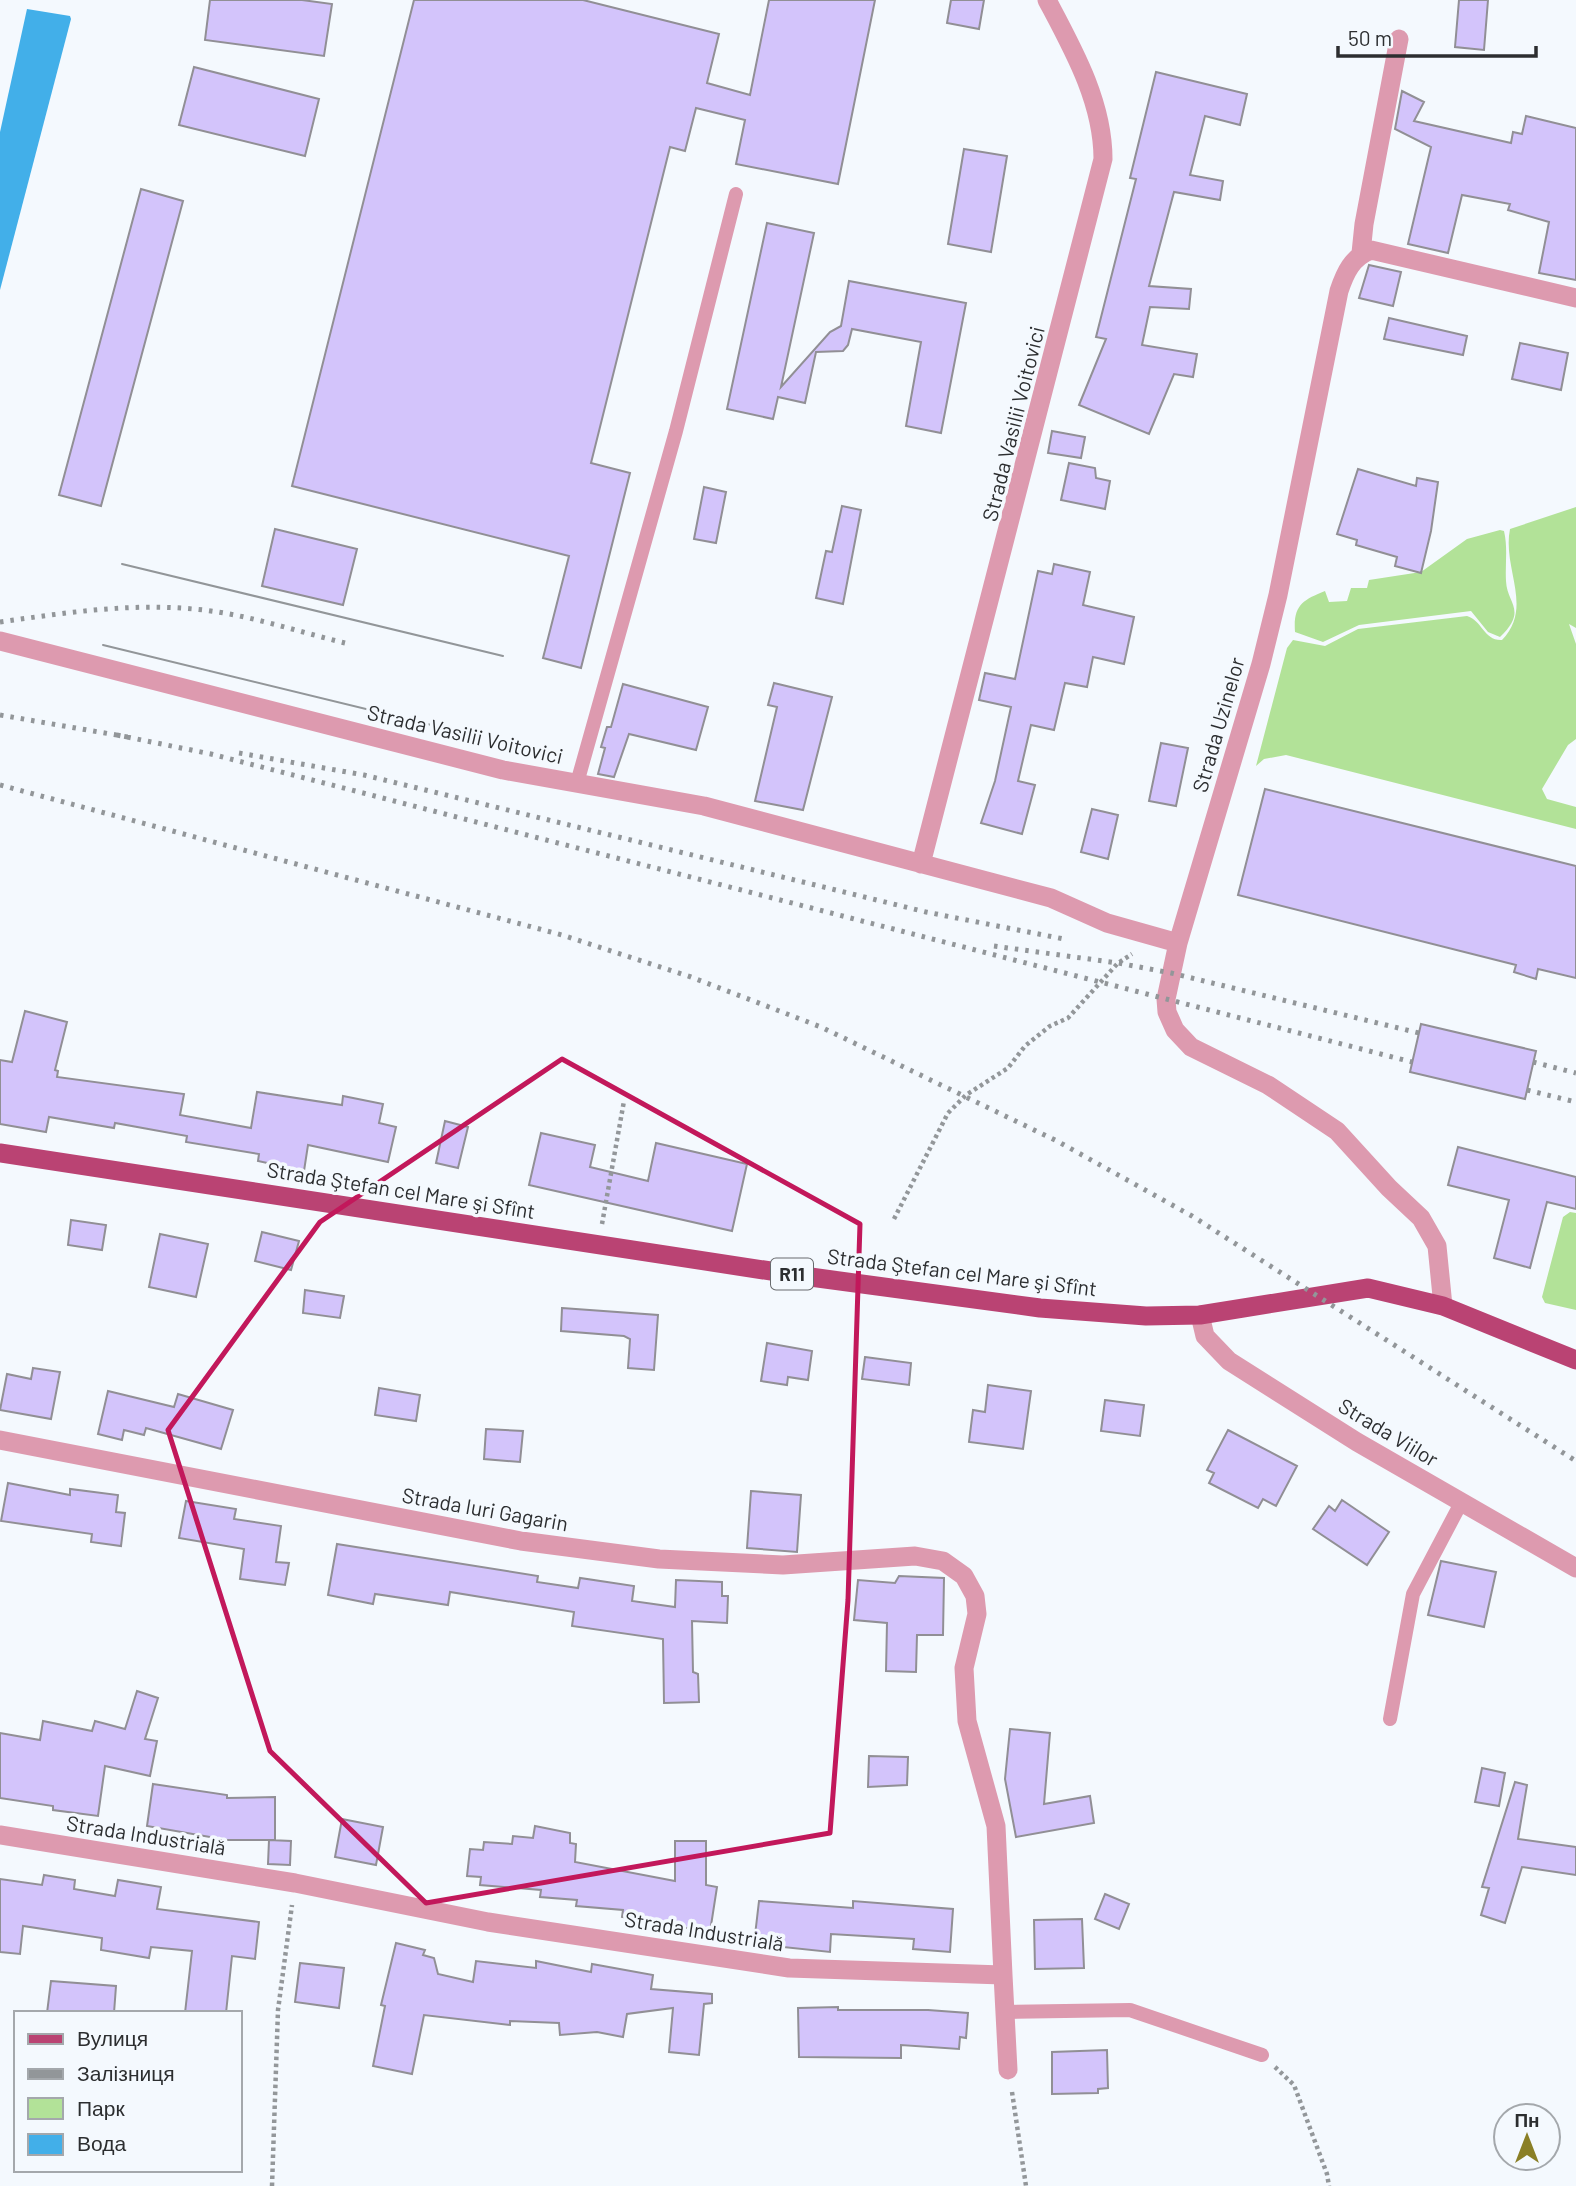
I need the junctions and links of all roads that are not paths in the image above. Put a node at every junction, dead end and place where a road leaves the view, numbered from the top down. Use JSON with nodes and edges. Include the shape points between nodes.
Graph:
{"nodes":[{"id":1,"x":1047,"y":0,"type":"edge"},
{"id":2,"x":1399,"y":39,"type":"dead end"},
{"id":3,"x":736,"y":194,"type":"dead end"},
{"id":4,"x":1361,"y":253,"type":"junction"},
{"id":5,"x":1576,"y":298,"type":"edge"},
{"id":6,"x":0,"y":641,"type":"edge"},
{"id":7,"x":577,"y":783,"type":"junction"},
{"id":8,"x":921,"y":864,"type":"junction"},
{"id":9,"x":1178,"y":943,"type":"junction"},
{"id":10,"x":0,"y":1153,"type":"edge"},
{"id":11,"x":1443,"y":1306,"type":"junction"},
{"id":12,"x":1200,"y":1315,"type":"junction"},
{"id":13,"x":1576,"y":1360,"type":"edge"},
{"id":14,"x":0,"y":1440,"type":"edge"},
{"id":15,"x":1461,"y":1503,"type":"junction"},
{"id":16,"x":1576,"y":1568,"type":"edge"},
{"id":17,"x":1390,"y":1719,"type":"dead end"},
{"id":18,"x":0,"y":1835,"type":"edge"},
{"id":19,"x":1003,"y":1975,"type":"junction"},
{"id":20,"x":1005,"y":2012,"type":"junction"},
{"id":21,"x":1262,"y":2055,"type":"road end"},
{"id":22,"x":1009,"y":2070,"type":"road end"}],
"edges":[{"from":1,"to":8,"type":"street","name":"Strada Vasilii Voitovici","via":[[1095,104],[1103,134],[1103,159]]},
{"from":2,"to":4,"type":"street"},
{"from":3,"to":7,"type":"lane","via":[[676,431]]},
{"from":4,"to":5,"type":"street","via":[[1386,253]]},
{"from":4,"to":9,"type":"street","name":"Strada Uzinelor","via":[[1339,291],[1292,535],[1261,664]]},
{"from":6,"to":7,"type":"street","name":"Strada Vasilii Voitovici","via":[[503,770]]},
{"from":7,"to":8,"type":"street","name":"Strada Vasilii Voitovici","via":[[704,806]]},
{"from":8,"to":9,"type":"street","name":"Strada Vasilii Voitovici","via":[[1051,898],[1107,923]]},
{"from":9,"to":11,"type":"street","name":"Strada Uzinelor","via":[[1166,999],[1167,1012],[1182,1040],[1287,1096],[1355,1148],[1431,1231],[1440,1263]]},
{"from":10,"to":12,"type":"main road","name":"Strada Ştefan cel Mare şi Sfînt","number":"R11","via":[[1040,1308]]},
{"from":11,"to":12,"type":"main road","name":"Strada Ştefan cel Mare şi Sfînt","number":"R11","via":[[1368,1288]]},
{"from":11,"to":13,"type":"main road","name":"Strada Ştefan cel Mare şi Sfînt","number":"R11"},
{"from":12,"to":15,"type":"street","name":"Strada Viilor","via":[[1205,1336],[1229,1361]]},
{"from":14,"to":19,"type":"street","name":"Strada Iuri Gagarin","via":[[521,1541],[659,1559],[783,1566],[915,1556],[943,1561],[964,1576],[975,1596],[977,1614],[964,1668],[967,1721],[996,1826]]},
{"from":15,"to":16,"type":"street","name":"Strada Viilor"},
{"from":15,"to":17,"type":"lane","via":[[1413,1594]]},
{"from":18,"to":19,"type":"street","name":"Strada Industrială","via":[[295,1883],[488,1922],[789,1968]]},
{"from":19,"to":20,"type":"street"},
{"from":20,"to":21,"type":"lane","via":[[1130,2010]]},
{"from":20,"to":22,"type":"street"}]}
